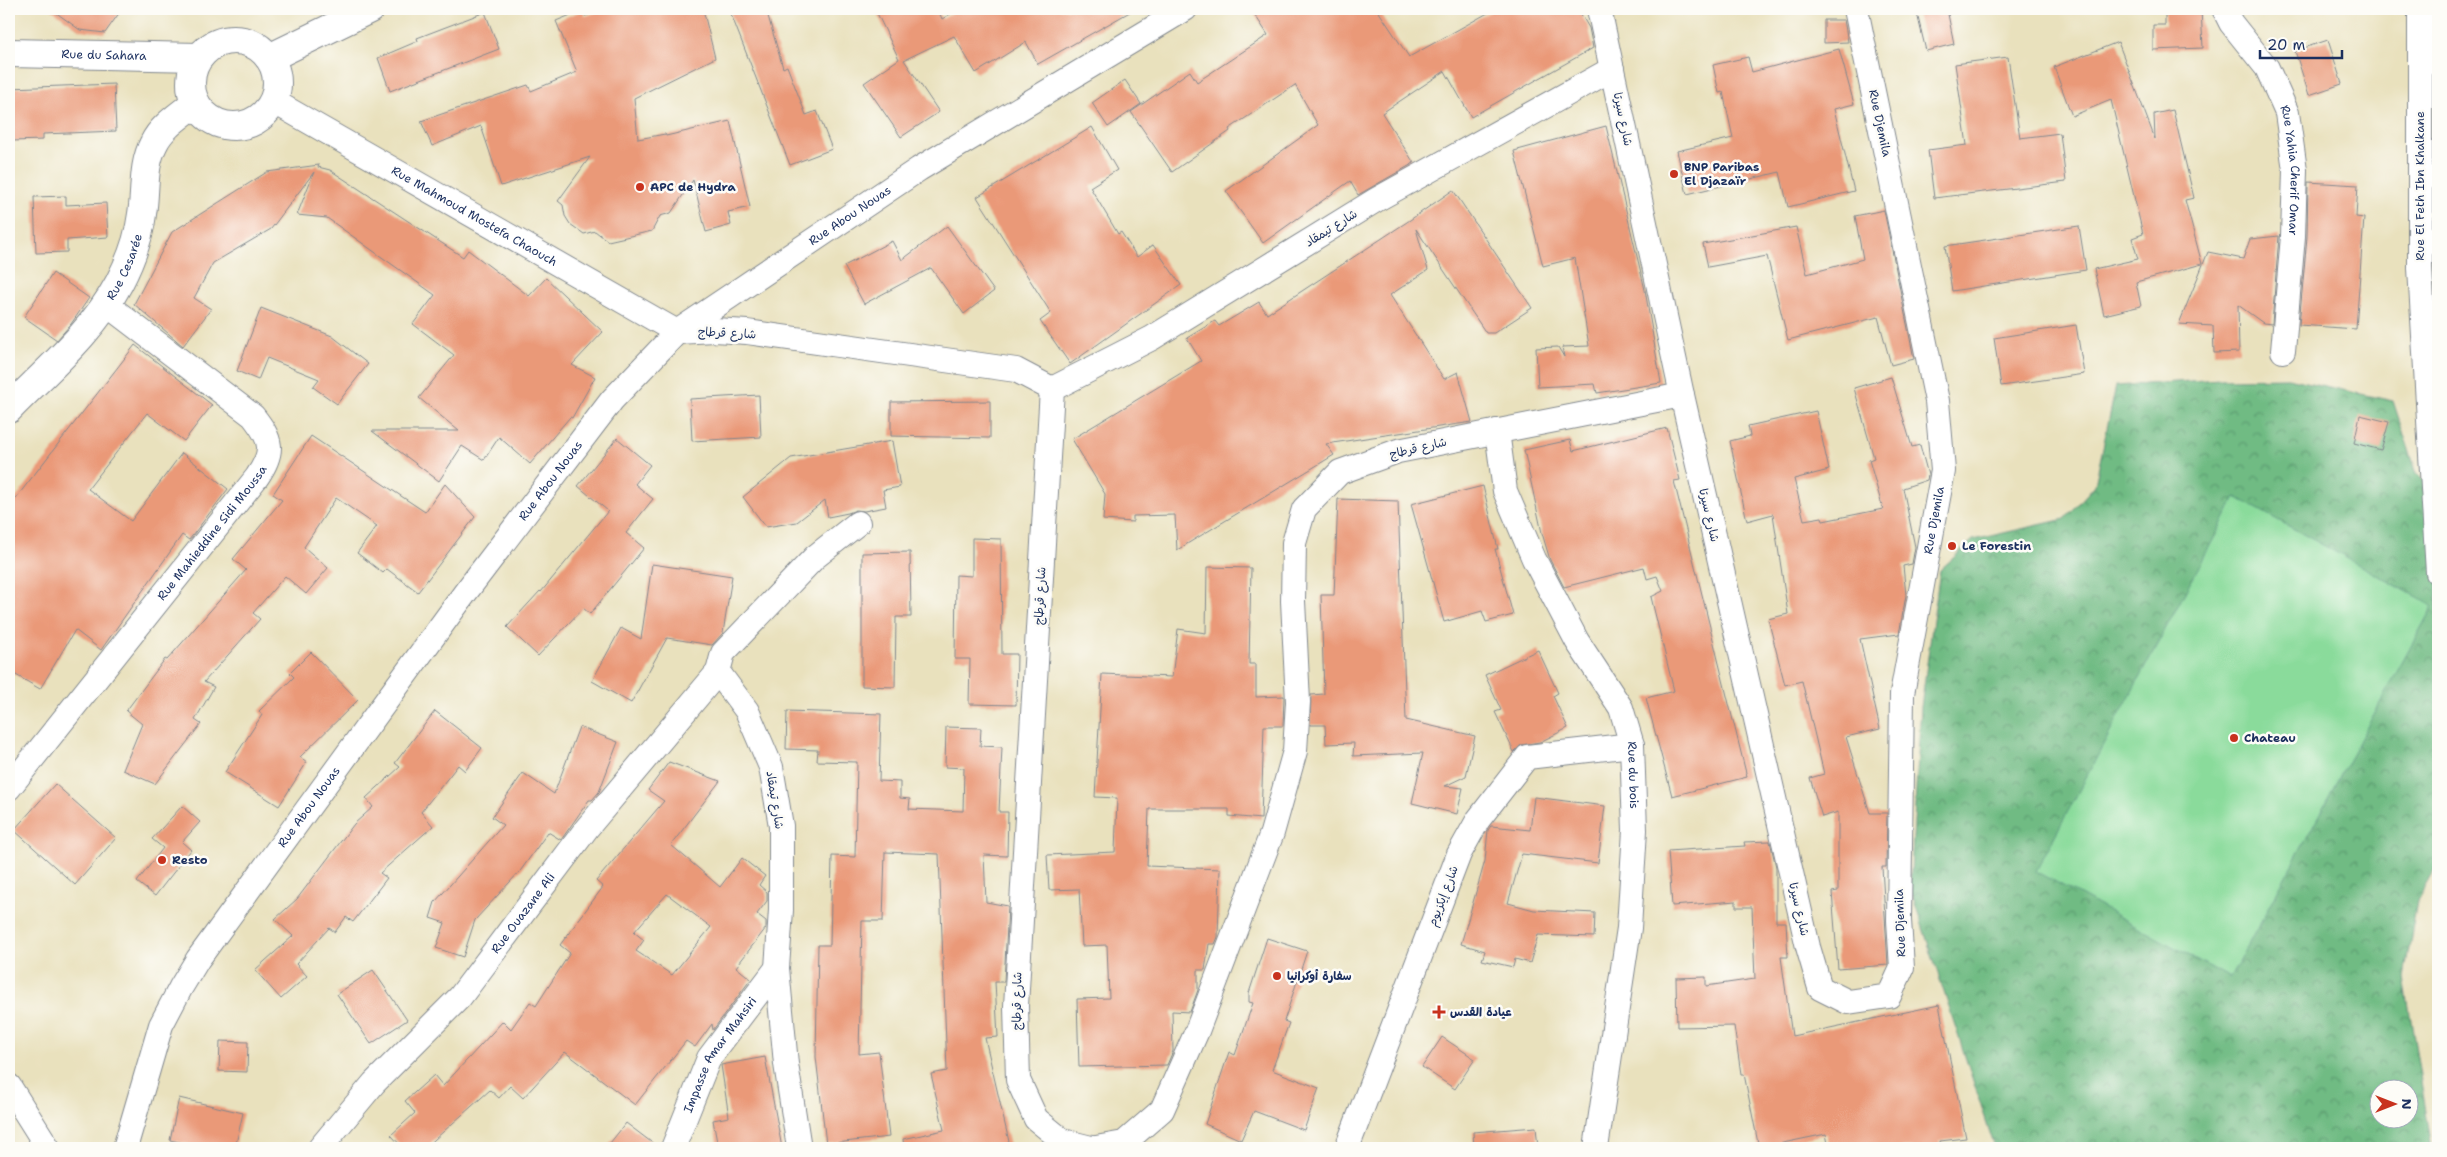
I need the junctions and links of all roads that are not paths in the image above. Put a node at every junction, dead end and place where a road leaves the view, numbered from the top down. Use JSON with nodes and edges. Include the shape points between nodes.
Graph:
{"nodes":[{"id":1,"x":370,"y":9,"type":"edge"},
{"id":2,"x":1185,"y":9,"type":"edge"},
{"id":3,"x":1599,"y":9,"type":"edge"},
{"id":4,"x":1856,"y":9,"type":"edge"},
{"id":5,"x":2224,"y":9,"type":"edge"},
{"id":6,"x":2420,"y":9,"type":"edge"},
{"id":7,"x":9,"y":53,"type":"edge"},
{"id":8,"x":199,"y":57,"type":"junction"},
{"id":9,"x":269,"y":58,"type":"junction"},
{"id":10,"x":1612,"y":69,"type":"junction"},
{"id":11,"x":273,"y":101,"type":"junction"},
{"id":12,"x":195,"y":103,"type":"junction"},
{"id":13,"x":106,"y":304,"type":"junction"},
{"id":14,"x":677,"y":332,"type":"junction"},
{"id":15,"x":2283,"y":351,"type":"dead end"},
{"id":16,"x":1052,"y":389,"type":"junction"},
{"id":17,"x":1682,"y":395,"type":"junction"},
{"id":18,"x":9,"y":409,"type":"edge"},
{"id":19,"x":1497,"y":431,"type":"junction"},
{"id":20,"x":858,"y":523,"type":"dead end"},
{"id":21,"x":2438,"y":573,"type":"edge"},
{"id":22,"x":718,"y":672,"type":"junction"},
{"id":23,"x":1632,"y":745,"type":"junction"},
{"id":24,"x":9,"y":788,"type":"edge"},
{"id":25,"x":777,"y":968,"type":"junction"},
{"id":26,"x":1848,"y":1002,"type":"joint"},
{"id":27,"x":9,"y":1086,"type":"edge"},
{"id":28,"x":48,"y":1148,"type":"edge"},
{"id":29,"x":125,"y":1148,"type":"edge"},
{"id":30,"x":320,"y":1148,"type":"edge"},
{"id":31,"x":673,"y":1148,"type":"edge"},
{"id":32,"x":798,"y":1148,"type":"edge"},
{"id":33,"x":1091,"y":1148,"type":"edge"},
{"id":34,"x":1096,"y":1148,"type":"edge"},
{"id":35,"x":1347,"y":1148,"type":"edge"},
{"id":36,"x":1596,"y":1148,"type":"edge"}],
"edges":[{"from":1,"to":9,"type":"street"},
{"from":2,"to":14,"type":"street","name":"Rue Abou Nouas","via":[[919,169]]},
{"from":3,"to":10,"type":"street","name":"شارع سيرتا"},
{"from":4,"to":26,"type":"street","name":"Rue Djemila","via":[[1937,401],[1943,471],[1902,694],[1899,920],[1902,968],[1889,996]]},
{"from":5,"to":15,"type":"street","name":"Rue Yahia Cherif Omar","via":[[2231,23],[2267,68],[2287,113],[2295,170]]},
{"from":6,"to":21,"type":"street","name":"Rue El Feth Ibn Khalkane","via":[[2420,268]]},
{"from":7,"to":8,"type":"street","name":"Rue du Sahara"},
{"from":8,"to":9,"type":"street","via":[[218,43],[232,40],[246,41]]},
{"from":8,"to":12,"type":"street","via":[[192,71],[190,88]]},
{"from":9,"to":11,"type":"street","via":[[277,86]]},
{"from":10,"to":16,"type":"street","name":"شارع تيمقاد","via":[[1376,200],[1152,338]]},
{"from":10,"to":17,"type":"street","name":"شارع سيرتا"},
{"from":11,"to":12,"type":"street","via":[[255,122],[235,126],[214,123]]},
{"from":11,"to":14,"type":"street","name":"Rue Mahmoud Mostefa Chaouch"},
{"from":12,"to":13,"type":"street","name":"Rue Cesarée","via":[[164,129],[154,142],[145,172],[137,238],[119,283]]},
{"from":13,"to":18,"type":"street","name":"Rue Cesarée"},
{"from":13,"to":24,"type":"street","name":"Rue Mahieddine Sidi Moussa","via":[[253,416],[271,445],[266,463],[257,477]]},
{"from":14,"to":16,"type":"street","name":"شارع قرطاج","via":[[748,332],[1016,370]]},
{"from":14,"to":29,"type":"street","name":"Rue Abou Nouas","via":[[612,400],[198,959],[161,1025]]},
{"from":16,"to":33,"type":"street","name":"شارع قرطاج","via":[[1016,1006],[1018,1080],[1036,1119],[1063,1141]]},
{"from":17,"to":19,"type":"street","name":"شارع قرطاج"},
{"from":17,"to":26,"type":"street","name":"شارع سيرتا","via":[[1808,947],[1820,988]]},
{"from":19,"to":23,"type":"street","name":"Rue du bois","via":[[1505,491],[1534,559],[1577,640],[1620,708]]},
{"from":19,"to":34,"type":"street","name":"شارع قرطاج","via":[[1398,451],[1340,472],[1304,508],[1294,543],[1298,702],[1295,751],[1272,833],[1197,1031],[1162,1110],[1124,1143]]},
{"from":20,"to":22,"type":"street","via":[[815,557],[723,653]]},
{"from":22,"to":25,"type":"street","name":"شارع تيمقاد","via":[[748,711],[771,767],[781,826]]},
{"from":22,"to":30,"type":"street","name":"Rue Ouazane Ali","via":[[587,828],[460,997],[374,1083]]},
{"from":23,"to":35,"type":"street","name":"شارع إيكزيوم","via":[[1527,757],[1478,820],[1459,854]]},
{"from":23,"to":36,"type":"street","name":"Rue du bois","via":[[1635,830],[1629,928]]},
{"from":25,"to":31,"type":"street","name":"Impasse Amar Mahsiri","via":[[709,1058]]},
{"from":25,"to":32,"type":"street","name":"شارع تيمقاد"},
{"from":27,"to":28,"type":"street"}]}
